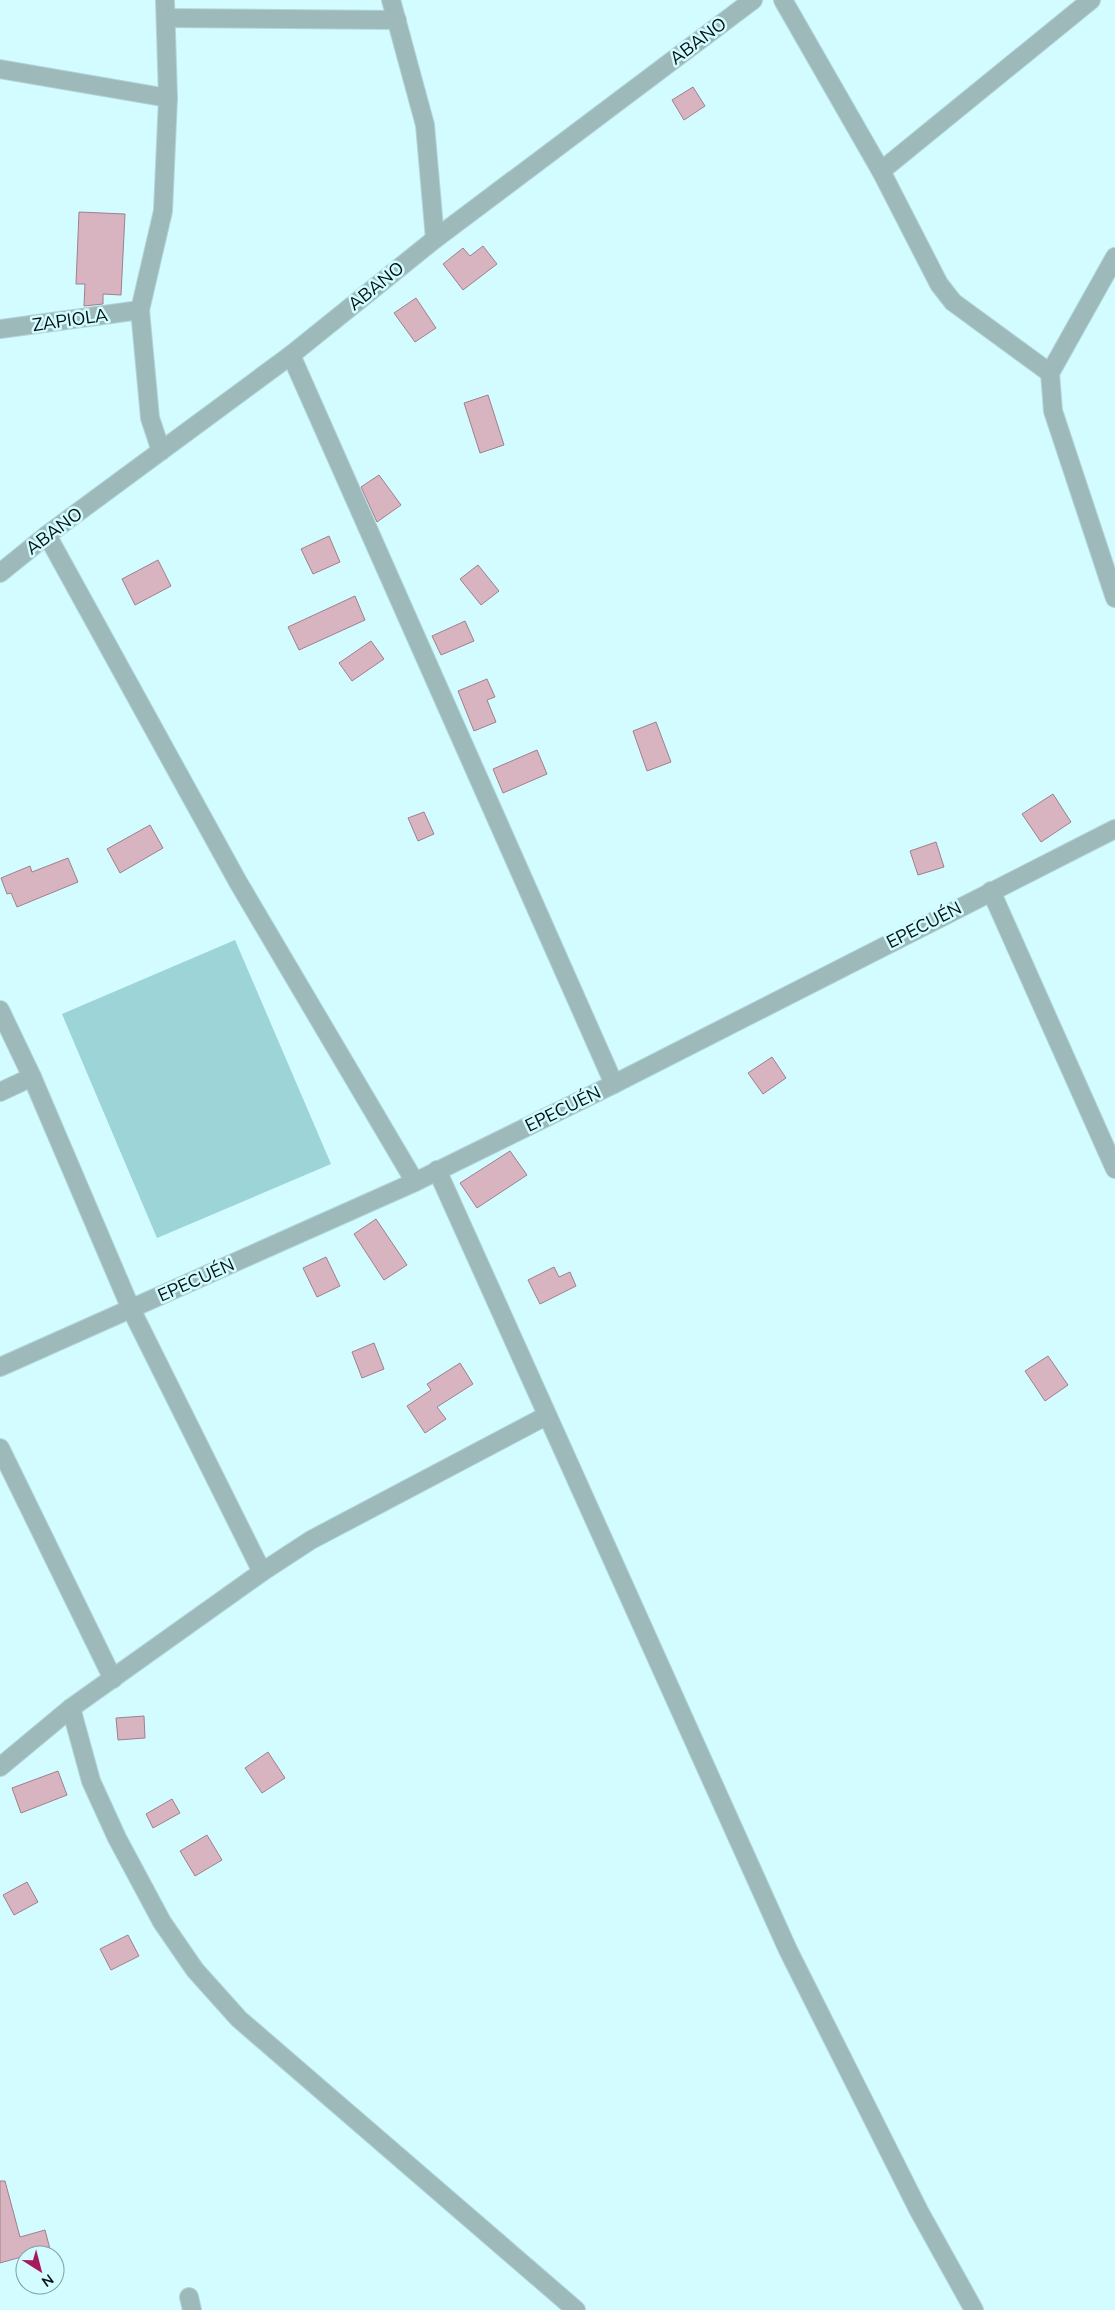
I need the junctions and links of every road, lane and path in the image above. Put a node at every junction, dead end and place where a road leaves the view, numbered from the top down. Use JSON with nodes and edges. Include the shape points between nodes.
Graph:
{"nodes":[{"id":1,"x":165,"y":0,"type":"edge"},
{"id":2,"x":391,"y":0,"type":"edge"},
{"id":3,"x":783,"y":0,"type":"edge"},
{"id":4,"x":1091,"y":0,"type":"edge"},
{"id":5,"x":748,"y":1,"type":"edge"},
{"id":6,"x":166,"y":18,"type":"junction"},
{"id":7,"x":397,"y":20,"type":"junction"},
{"id":8,"x":0,"y":69,"type":"edge"},
{"id":9,"x":168,"y":98,"type":"junction"},
{"id":10,"x":881,"y":171,"type":"junction"},
{"id":11,"x":436,"y":238,"type":"junction"},
{"id":12,"x":1115,"y":257,"type":"edge"},
{"id":13,"x":140,"y":310,"type":"junction"},
{"id":14,"x":0,"y":329,"type":"edge"},
{"id":15,"x":291,"y":355,"type":"junction"},
{"id":16,"x":1050,"y":373,"type":"junction"},
{"id":17,"x":161,"y":451,"type":"junction"},
{"id":18,"x":47,"y":535,"type":"junction"},
{"id":19,"x":0,"y":573,"type":"edge"},
{"id":20,"x":1115,"y":598,"type":"edge"},
{"id":21,"x":1115,"y":828,"type":"edge"},
{"id":22,"x":991,"y":891,"type":"junction"},
{"id":23,"x":0,"y":1010,"type":"edge"},
{"id":24,"x":32,"y":1077,"type":"junction"},
{"id":25,"x":614,"y":1084,"type":"junction"},
{"id":26,"x":0,"y":1092,"type":"edge"},
{"id":27,"x":1115,"y":1169,"type":"edge"},
{"id":28,"x":437,"y":1170,"type":"junction"},
{"id":29,"x":415,"y":1182,"type":"junction"},
{"id":30,"x":131,"y":1309,"type":"junction"},
{"id":31,"x":0,"y":1367,"type":"edge"},
{"id":32,"x":546,"y":1416,"type":"junction"},
{"id":33,"x":0,"y":1448,"type":"edge"},
{"id":34,"x":262,"y":1572,"type":"junction"},
{"id":35,"x":112,"y":1679,"type":"junction"},
{"id":36,"x":71,"y":1708,"type":"junction"},
{"id":37,"x":0,"y":1766,"type":"edge"},
{"id":38,"x":576,"y":2310,"type":"edge"},
{"id":39,"x":974,"y":2310,"type":"edge"}],
"edges":[{"from":1,"to":6,"type":"street"},
{"from":2,"to":7,"type":"street"},
{"from":3,"to":10,"type":"street"},
{"from":4,"to":10,"type":"street"},
{"from":5,"to":11,"type":"street","name":"ABANO"},
{"from":6,"to":7,"type":"street"},
{"from":6,"to":9,"type":"street"},
{"from":7,"to":11,"type":"street","via":[[425,125]]},
{"from":8,"to":9,"type":"street"},
{"from":9,"to":13,"type":"street","via":[[163,211]]},
{"from":10,"to":16,"type":"street","via":[[939,284],[953,302]]},
{"from":11,"to":15,"type":"street","name":"ABANO"},
{"from":12,"to":16,"type":"street"},
{"from":13,"to":14,"type":"street","name":"ZAPIOLA"},
{"from":13,"to":17,"type":"street","via":[[150,418]]},
{"from":15,"to":17,"type":"street","name":"ABANO"},
{"from":15,"to":25,"type":"street"},
{"from":16,"to":20,"type":"street","via":[[1054,411]]},
{"from":17,"to":18,"type":"street","name":"ABANO"},
{"from":18,"to":19,"type":"street","name":"ABANO"},
{"from":18,"to":29,"type":"street","via":[[238,882]]},
{"from":21,"to":22,"type":"street","name":"EPECUÉN"},
{"from":22,"to":25,"type":"street","name":"EPECUÉN"},
{"from":22,"to":27,"type":"street"},
{"from":23,"to":24,"type":"street"},
{"from":24,"to":26,"type":"street"},
{"from":24,"to":30,"type":"street"},
{"from":25,"to":28,"type":"street","name":"EPECUÉN"},
{"from":28,"to":29,"type":"street","name":"EPECUÉN"},
{"from":28,"to":32,"type":"street"},
{"from":29,"to":30,"type":"street","name":"EPECUÉN"},
{"from":30,"to":31,"type":"street","name":"EPECUÉN"},
{"from":30,"to":34,"type":"street"},
{"from":32,"to":34,"type":"street","via":[[311,1540]]},
{"from":32,"to":39,"type":"street","via":[[788,1950],[919,2210]]},
{"from":33,"to":35,"type":"street"},
{"from":34,"to":35,"type":"street"},
{"from":35,"to":36,"type":"street"},
{"from":36,"to":37,"type":"street"},
{"from":36,"to":38,"type":"street","via":[[91,1781],[117,1838],[162,1922],[195,1970],[239,2019]]}]}
